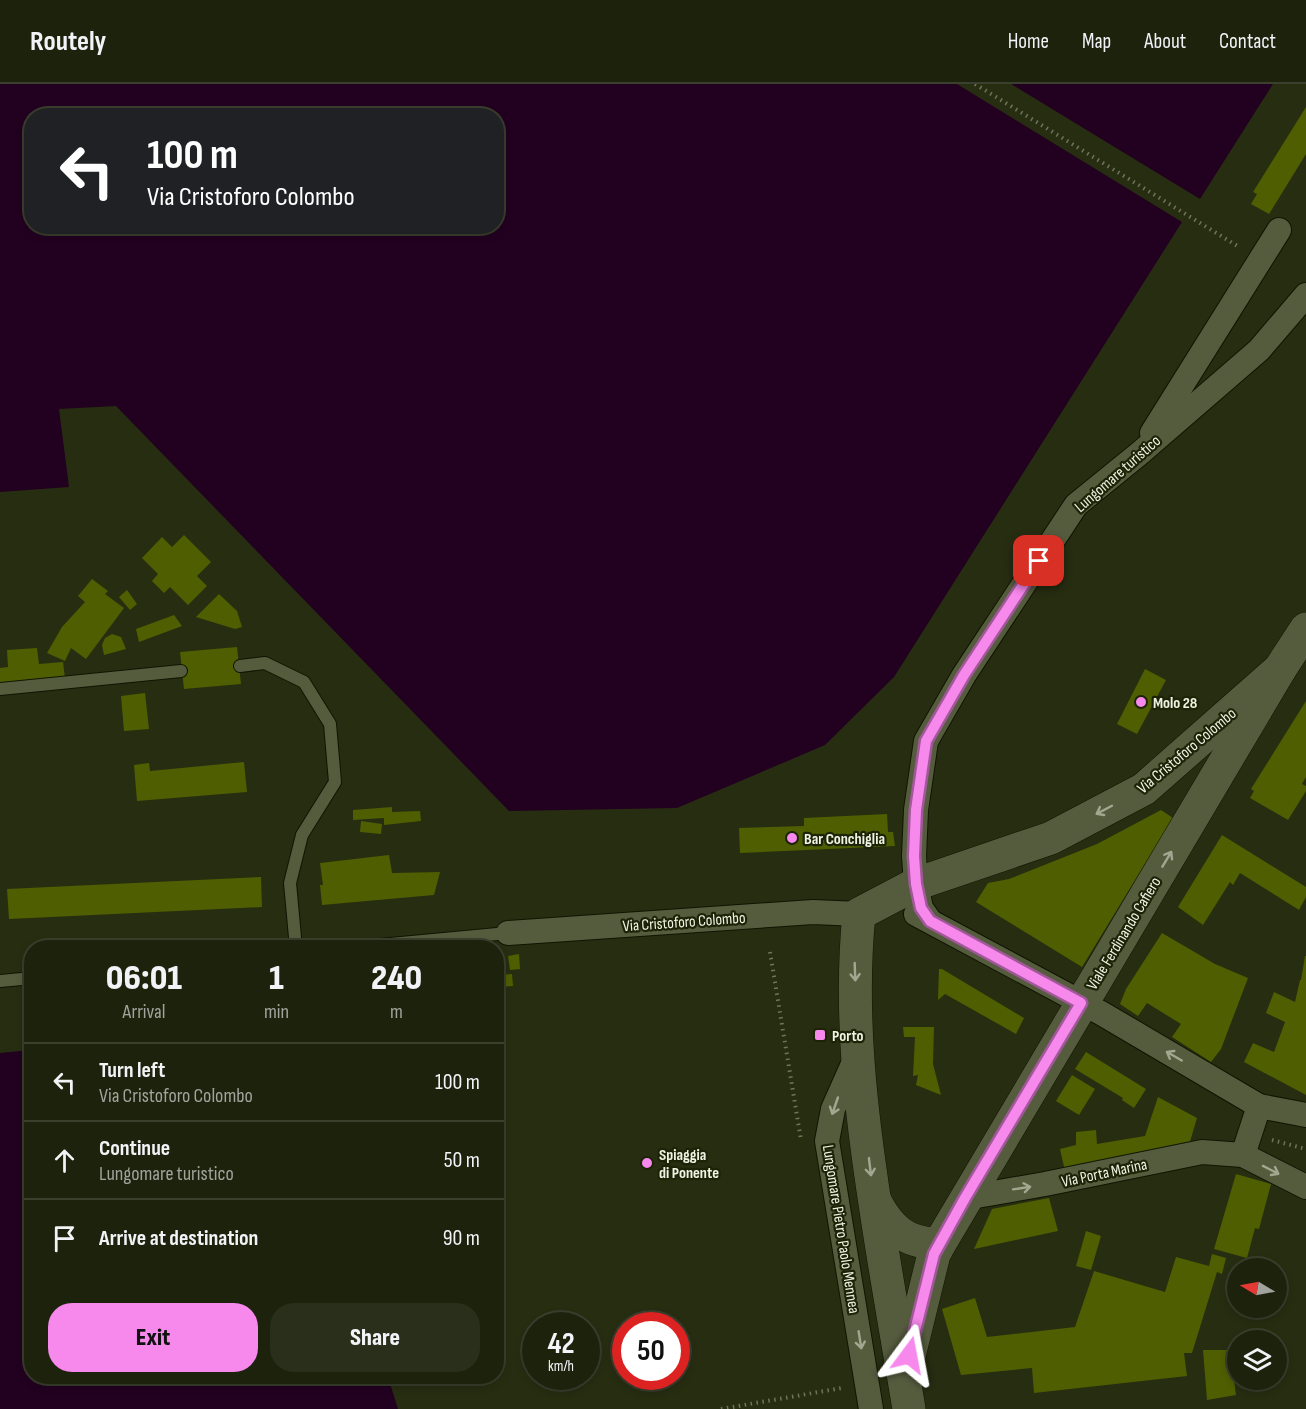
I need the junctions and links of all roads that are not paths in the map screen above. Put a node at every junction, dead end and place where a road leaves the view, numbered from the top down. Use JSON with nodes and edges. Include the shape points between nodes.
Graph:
{"nodes":[{"id":1,"x":1279,"y":230,"type":"dead end"},
{"id":2,"x":1306,"y":294,"type":"edge"},
{"id":3,"x":1140,"y":453,"type":"junction"},
{"id":4,"x":1306,"y":629,"type":"edge"},
{"id":5,"x":240,"y":666,"type":"dead end"},
{"id":6,"x":1280,"y":669,"type":"junction"},
{"id":7,"x":181,"y":671,"type":"dead end"},
{"id":8,"x":0,"y":689,"type":"edge"},
{"id":9,"x":916,"y":884,"type":"junction"},
{"id":10,"x":873,"y":907,"type":"junction"},
{"id":11,"x":930,"y":921,"type":"junction"},
{"id":12,"x":508,"y":933,"type":"joint"},
{"id":13,"x":295,"y":940,"type":"edge"},
{"id":14,"x":433,"y":940,"type":"edge"},
{"id":15,"x":24,"y":979,"type":"edge"},
{"id":16,"x":0,"y":981,"type":"edge"},
{"id":17,"x":1081,"y":1003,"type":"junction"},
{"id":18,"x":858,"y":1053,"type":"junction"},
{"id":19,"x":1258,"y":1106,"type":"junction"},
{"id":20,"x":1306,"y":1115,"type":"edge"},
{"id":21,"x":1246,"y":1145,"type":"junction"},
{"id":22,"x":1306,"y":1187,"type":"edge"},
{"id":23,"x":965,"y":1198,"type":"junction"},
{"id":24,"x":875,"y":1200,"type":"junction"},
{"id":25,"x":940,"y":1243,"type":"junction"},
{"id":26,"x":904,"y":1377,"type":"junction"},
{"id":27,"x":871,"y":1409,"type":"edge"},
{"id":28,"x":909,"y":1409,"type":"edge"}],
"edges":[{"from":1,"to":3,"type":"street"},
{"from":2,"to":3,"type":"street","name":"Lungomare turistico","via":[[1259,350]]},
{"from":3,"to":9,"type":"street","name":"Lungomare turistico","via":[[1076,505],[964,675],[926,741],[916,810]]},
{"from":4,"to":6,"type":"main road","name":"Viale Ferdinando Cafiero"},
{"from":5,"to":13,"type":"lane","via":[[265,663],[304,682],[330,724],[335,782],[302,835],[290,883]]},
{"from":6,"to":9,"type":"main road","name":"Via Cristoforo Colombo","one_way":true,"via":[[1144,789],[1051,838]]},
{"from":17,"to":6,"type":"main road","name":"Viale Ferdinando Cafiero","one_way":true},
{"from":7,"to":8,"type":"lane"},
{"from":9,"to":10,"type":"main road","name":"Via Cristoforo Colombo"},
{"from":9,"to":11,"type":"street","via":[[921,908]]},
{"from":10,"to":11,"type":"street","name":"Via Cristoforo Colombo"},
{"from":10,"to":12,"type":"street","name":"Via Cristoforo Colombo"},
{"from":10,"to":18,"type":"main road","name":"Lungomare Pietro Paolo Mennea","one_way":true,"via":[[855,956]]},
{"from":11,"to":17,"type":"street","name":"Via Cristoforo Colombo"},
{"from":12,"to":14,"type":"lane"},
{"from":15,"to":16,"type":"lane"},
{"from":19,"to":17,"type":"street","name":"Via Cristoforo Colombo","one_way":true},
{"from":17,"to":23,"type":"main road","name":"Viale Ferdinando Cafiero"},
{"from":18,"to":24,"type":"main road","name":"Lungomare Pietro Paolo Mennea","one_way":true},
{"from":18,"to":27,"type":"street","name":"Lungomare Pietro Paolo Mennea","one_way":true,"via":[[833,1109],[827,1142]]},
{"from":19,"to":20,"type":"street","name":"Via Cristoforo Colombo"},
{"from":19,"to":21,"type":"street"},
{"from":21,"to":22,"type":"street","name":"Via Porta Marina","one_way":true},
{"from":23,"to":21,"type":"street","name":"Via Porta Marina","one_way":true},
{"from":23,"to":25,"type":"main road","name":"Viale Ferdinando Cafiero"},
{"from":24,"to":25,"type":"street","name":"Lungomare Pietro Paolo Mennea","via":[[885,1220],[898,1231],[924,1244]]},
{"from":24,"to":26,"type":"main road","name":"Lungomare Pietro Paolo Mennea"},
{"from":25,"to":26,"type":"main road","name":"Viale Ferdinando Cafiero"},
{"from":26,"to":28,"type":"main road","name":"Lungomare Pietro Paolo Mennea"}]}
